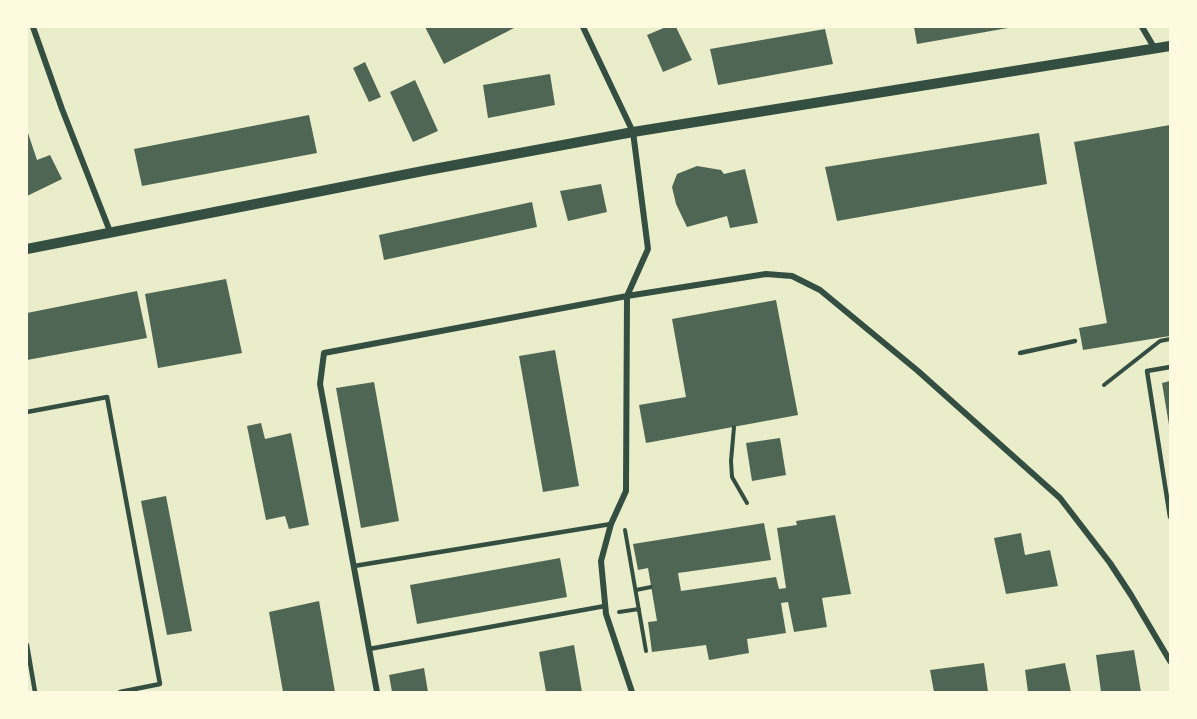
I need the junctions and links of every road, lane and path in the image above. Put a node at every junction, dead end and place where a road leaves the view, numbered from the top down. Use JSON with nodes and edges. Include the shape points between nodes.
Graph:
{"nodes":[{"id":1,"x":33,"y":27,"type":"edge"},
{"id":2,"x":583,"y":27,"type":"edge"},
{"id":3,"x":1142,"y":27,"type":"edge"},
{"id":4,"x":1170,"y":46,"type":"edge"},
{"id":5,"x":1155,"y":48,"type":"junction"},
{"id":6,"x":633,"y":132,"type":"junction"},
{"id":7,"x":111,"y":234,"type":"junction"},
{"id":8,"x":27,"y":249,"type":"edge"},
{"id":9,"x":627,"y":296,"type":"junction"},
{"id":10,"x":1170,"y":339,"type":"edge"},
{"id":11,"x":1075,"y":341,"type":"dead end"},
{"id":12,"x":1020,"y":353,"type":"dead end"},
{"id":13,"x":1170,"y":367,"type":"edge"},
{"id":14,"x":1104,"y":385,"type":"dead end"},
{"id":15,"x":27,"y":412,"type":"edge"},
{"id":16,"x":734,"y":427,"type":"dead end"},
{"id":17,"x":747,"y":503,"type":"dead end"},
{"id":18,"x":1170,"y":517,"type":"edge"},
{"id":19,"x":611,"y":524,"type":"junction"},
{"id":20,"x":625,"y":530,"type":"dead end"},
{"id":21,"x":354,"y":566,"type":"junction"},
{"id":22,"x":651,"y":587,"type":"dead end"},
{"id":23,"x":636,"y":590,"type":"junction"},
{"id":24,"x":605,"y":606,"type":"junction"},
{"id":25,"x":639,"y":609,"type":"junction"},
{"id":26,"x":606,"y":614,"type":"junction"},
{"id":27,"x":27,"y":645,"type":"edge"},
{"id":28,"x":369,"y":649,"type":"junction"},
{"id":29,"x":646,"y":651,"type":"dead end"},
{"id":30,"x":1170,"y":661,"type":"edge"},
{"id":31,"x":35,"y":692,"type":"edge"},
{"id":32,"x":120,"y":692,"type":"edge"},
{"id":33,"x":377,"y":692,"type":"edge"},
{"id":34,"x":632,"y":692,"type":"edge"}],
"edges":[{"from":1,"to":7,"type":"street"},
{"from":2,"to":6,"type":"street"},
{"from":3,"to":5,"type":"street"},
{"from":4,"to":5,"type":"street"},
{"from":5,"to":6,"type":"street"},
{"from":6,"to":7,"type":"street"},
{"from":6,"to":9,"type":"street","via":[[648,249]]},
{"from":7,"to":8,"type":"street"},
{"from":9,"to":19,"type":"street","via":[[626,491]]},
{"from":9,"to":21,"type":"street","via":[[324,353],[320,384]]},
{"from":9,"to":30,"type":"street","via":[[766,274],[792,276],[820,290],[1060,498],[1110,563]]},
{"from":10,"to":14,"type":"path","via":[[1160,341]]},
{"from":11,"to":12,"type":"lane"},
{"from":13,"to":18,"type":"lane","via":[[1147,371]]},
{"from":15,"to":32,"type":"lane","via":[[107,397],[160,684]]},
{"from":16,"to":17,"type":"path","via":[[732,477]]},
{"from":19,"to":21,"type":"lane"},
{"from":19,"to":24,"type":"street","via":[[601,561]]},
{"from":20,"to":23,"type":"path"},
{"from":21,"to":28,"type":"street"},
{"from":22,"to":23,"type":"path"},
{"from":23,"to":25,"type":"path"},
{"from":24,"to":26,"type":"street"},
{"from":24,"to":28,"type":"lane"},
{"from":25,"to":26,"type":"path"},
{"from":25,"to":29,"type":"path"},
{"from":26,"to":34,"type":"street"},
{"from":27,"to":31,"type":"lane"},
{"from":28,"to":33,"type":"street"}]}
